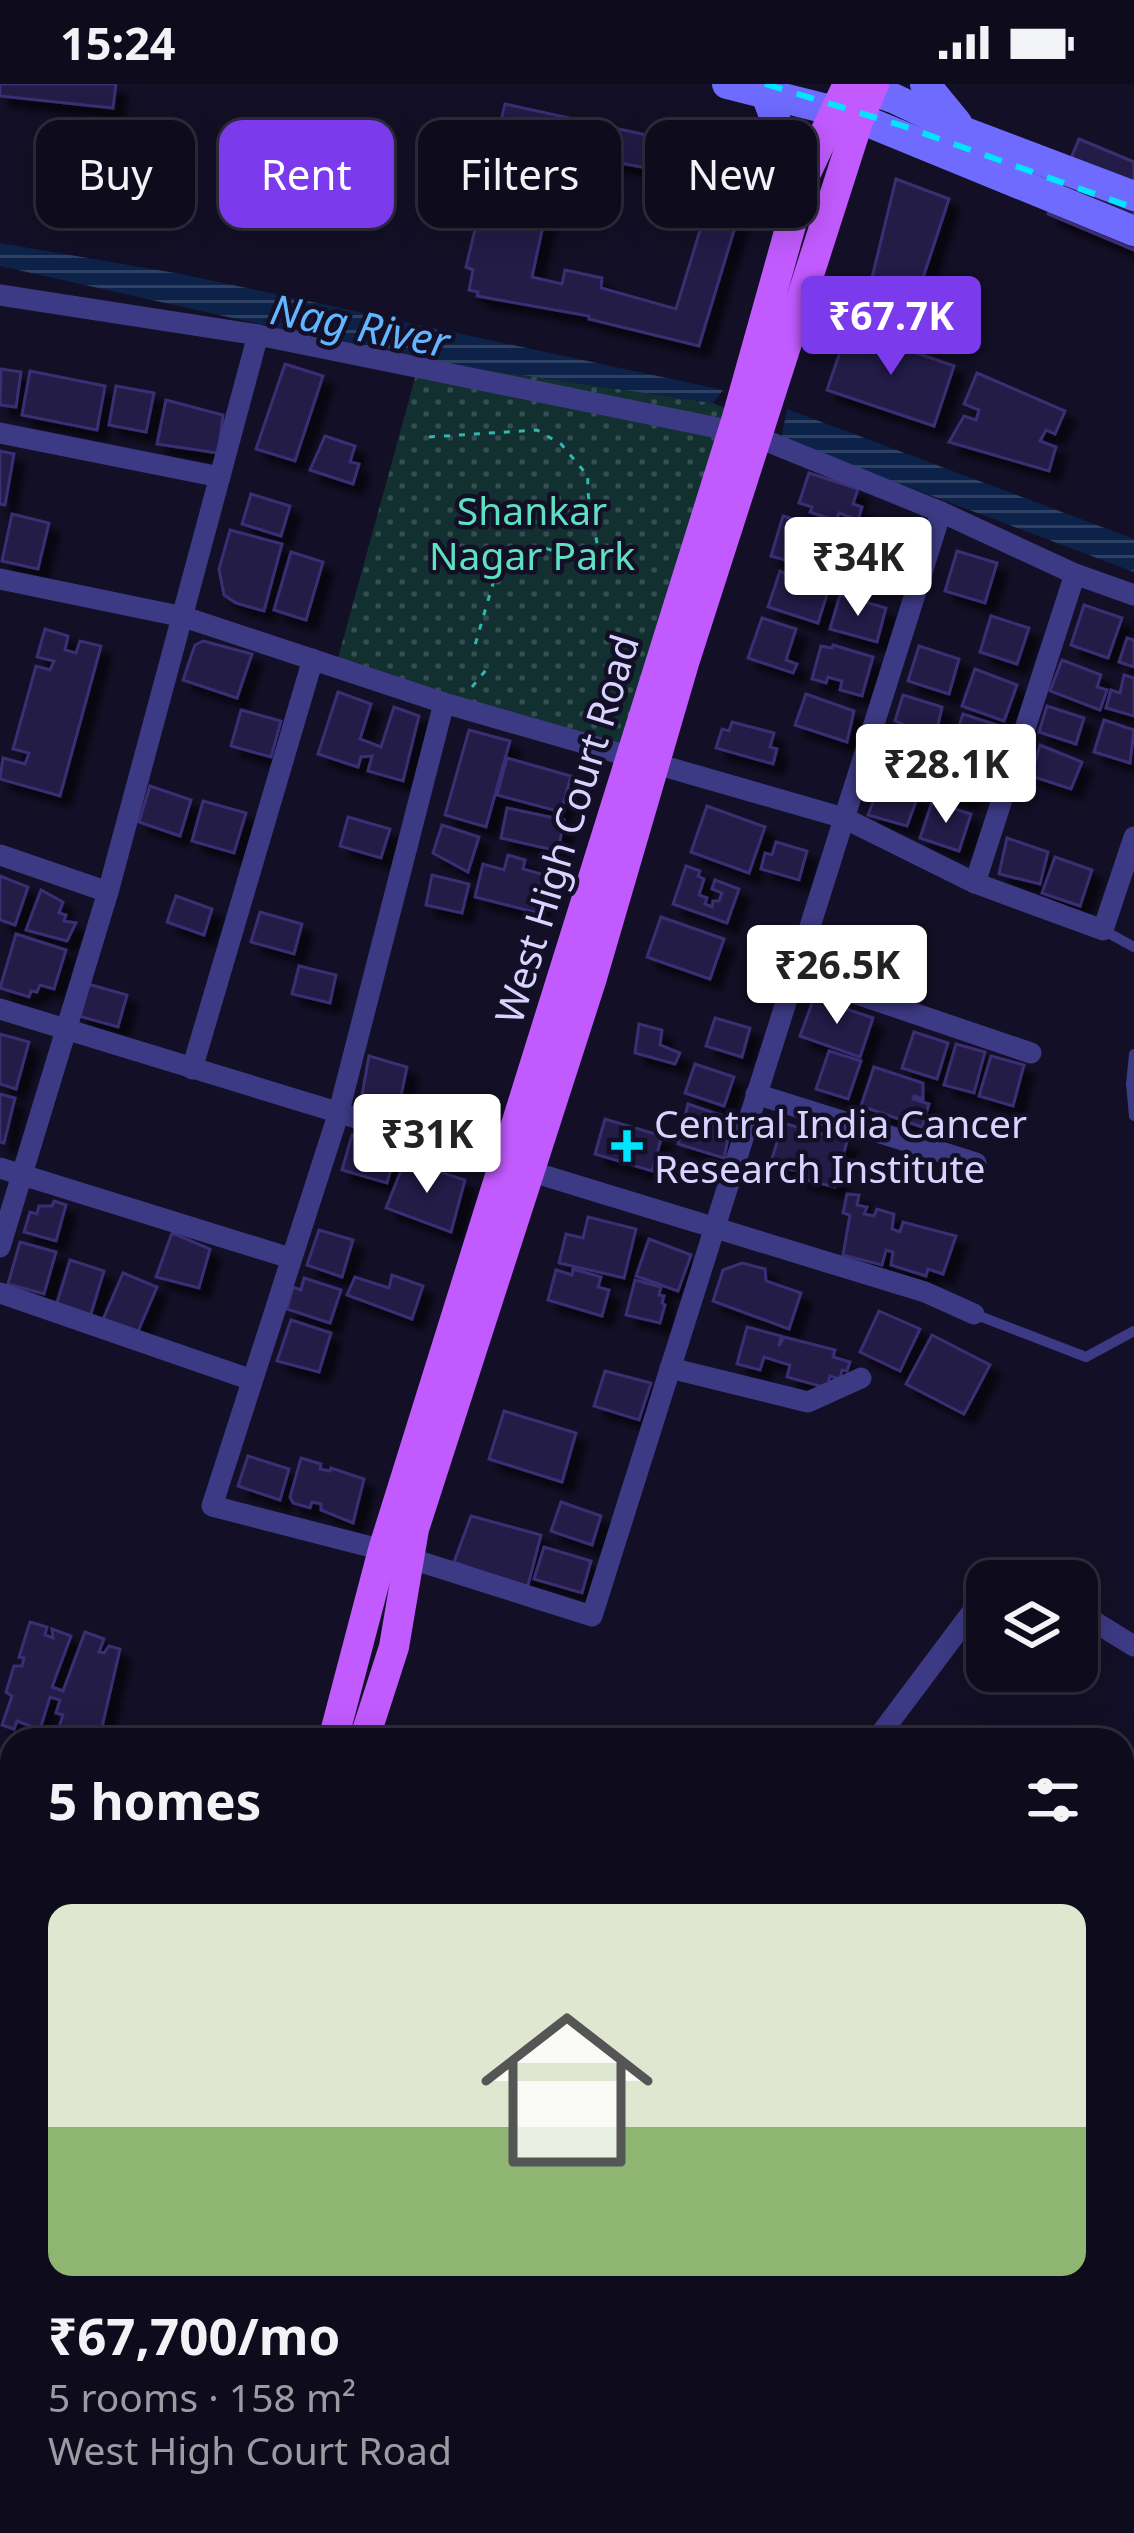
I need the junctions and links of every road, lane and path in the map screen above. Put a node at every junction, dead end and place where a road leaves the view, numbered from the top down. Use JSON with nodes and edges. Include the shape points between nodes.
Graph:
{"nodes":[{"id":1,"x":727,"y":84,"type":"edge"},
{"id":2,"x":925,"y":84,"type":"edge"},
{"id":3,"x":765,"y":92,"type":"junction"},
{"id":4,"x":857,"y":95,"type":"edge"},
{"id":5,"x":776,"y":120,"type":"edge"},
{"id":6,"x":965,"y":132,"type":"junction"},
{"id":7,"x":817,"y":157,"type":"edge"},
{"id":8,"x":1133,"y":193,"type":"edge"},
{"id":9,"x":789,"y":228,"type":"edge"},
{"id":10,"x":1134,"y":231,"type":"edge"},
{"id":11,"x":0,"y":295,"type":"edge"},
{"id":12,"x":258,"y":334,"type":"junction"},
{"id":13,"x":0,"y":433,"type":"edge"},
{"id":14,"x":745,"y":434,"type":"junction"},
{"id":15,"x":429,"y":437,"type":"dead end"},
{"id":16,"x":220,"y":477,"type":"junction"},
{"id":17,"x":940,"y":512,"type":"junction"},
{"id":18,"x":1076,"y":574,"type":"junction"},
{"id":19,"x":0,"y":579,"type":"edge"},
{"id":20,"x":1134,"y":595,"type":"edge"},
{"id":21,"x":184,"y":617,"type":"junction"},
{"id":22,"x":472,"y":652,"type":"dead end"},
{"id":23,"x":313,"y":659,"type":"junction"},
{"id":24,"x":444,"y":703,"type":"junction"},
{"id":25,"x":642,"y":759,"type":"junction"},
{"id":26,"x":844,"y":818,"type":"junction"},
{"id":27,"x":1134,"y":838,"type":"edge"},
{"id":28,"x":0,"y":855,"type":"edge"},
{"id":29,"x":975,"y":884,"type":"junction"},
{"id":30,"x":107,"y":892,"type":"junction"},
{"id":31,"x":1103,"y":930,"type":"junction"},
{"id":32,"x":1134,"y":946,"type":"edge"},
{"id":33,"x":795,"y":973,"type":"junction"},
{"id":34,"x":0,"y":1010,"type":"edge"},
{"id":35,"x":65,"y":1030,"type":"junction"},
{"id":36,"x":1031,"y":1053,"type":"dead end"},
{"id":37,"x":1134,"y":1054,"type":"edge"},
{"id":38,"x":192,"y":1069,"type":"junction"},
{"id":39,"x":756,"y":1094,"type":"junction"},
{"id":40,"x":338,"y":1115,"type":"junction"},
{"id":41,"x":1134,"y":1116,"type":"edge"},
{"id":42,"x":976,"y":1163,"type":"dead end"},
{"id":43,"x":518,"y":1167,"type":"junction"},
{"id":44,"x":10,"y":1172,"type":"edge"},
{"id":45,"x":715,"y":1227,"type":"junction"},
{"id":46,"x":0,"y":1247,"type":"edge"},
{"id":47,"x":290,"y":1258,"type":"junction"},
{"id":48,"x":0,"y":1293,"type":"edge"},
{"id":49,"x":974,"y":1314,"type":"joint"},
{"id":50,"x":1134,"y":1331,"type":"edge"},
{"id":51,"x":670,"y":1368,"type":"junction"},
{"id":52,"x":861,"y":1378,"type":"dead end"},
{"id":53,"x":252,"y":1380,"type":"junction"},
{"id":54,"x":397,"y":1555,"type":"junction"},
{"id":55,"x":966,"y":1620,"type":"edge"},
{"id":56,"x":1098,"y":1624,"type":"edge"},
{"id":57,"x":1134,"y":1646,"type":"edge"},
{"id":58,"x":337,"y":1728,"type":"edge"},
{"id":59,"x":368,"y":1728,"type":"edge"},
{"id":60,"x":885,"y":1728,"type":"edge"}],
"edges":[{"from":1,"to":3,"type":"main road"},
{"from":2,"to":6,"type":"main road"},
{"from":3,"to":4,"type":"main road"},
{"from":3,"to":5,"type":"main road"},
{"from":4,"to":6,"type":"main road"},
{"from":4,"to":7,"type":"main road","name":"West High Court Road"},
{"from":4,"to":10,"type":"main road"},
{"from":4,"to":14,"type":"main road","name":"West High Court Road"},
{"from":6,"to":8,"type":"main road"},
{"from":9,"to":14,"type":"main road","name":"West High Court Road"},
{"from":11,"to":12,"type":"street"},
{"from":12,"to":14,"type":"street"},
{"from":12,"to":16,"type":"street"},
{"from":13,"to":16,"type":"street"},
{"from":14,"to":17,"type":"street"},
{"from":14,"to":25,"type":"main road","name":"West High Court Road"},
{"from":15,"to":22,"type":"path","via":[[537,430],[588,476],[596,565],[539,546],[509,573],[496,573]]},
{"from":16,"to":21,"type":"street"},
{"from":17,"to":18,"type":"street"},
{"from":17,"to":26,"type":"street"},
{"from":18,"to":20,"type":"street"},
{"from":18,"to":29,"type":"street"},
{"from":19,"to":21,"type":"street"},
{"from":21,"to":23,"type":"street"},
{"from":21,"to":30,"type":"street"},
{"from":23,"to":24,"type":"street"},
{"from":23,"to":38,"type":"street"},
{"from":24,"to":25,"type":"street"},
{"from":24,"to":40,"type":"street"},
{"from":25,"to":26,"type":"street"},
{"from":25,"to":43,"type":"main road","name":"West High Court Road"},
{"from":26,"to":29,"type":"street"},
{"from":26,"to":33,"type":"street"},
{"from":27,"to":31,"type":"street"},
{"from":28,"to":30,"type":"street"},
{"from":29,"to":31,"type":"street"},
{"from":30,"to":35,"type":"street"},
{"from":31,"to":32,"type":"lane"},
{"from":33,"to":36,"type":"street"},
{"from":33,"to":39,"type":"street"},
{"from":34,"to":35,"type":"street"},
{"from":35,"to":38,"type":"street"},
{"from":35,"to":44,"type":"street"},
{"from":37,"to":41,"type":"lane"},
{"from":38,"to":40,"type":"street"},
{"from":39,"to":42,"type":"street"},
{"from":39,"to":45,"type":"street"},
{"from":40,"to":43,"type":"street"},
{"from":40,"to":47,"type":"street"},
{"from":43,"to":45,"type":"street"},
{"from":43,"to":54,"type":"main road","name":"West High Court Road"},
{"from":44,"to":46,"type":"street"},
{"from":44,"to":47,"type":"street"},
{"from":45,"to":49,"type":"street"},
{"from":45,"to":51,"type":"street"},
{"from":47,"to":53,"type":"street"},
{"from":48,"to":53,"type":"street"},
{"from":49,"to":50,"type":"lane","via":[[1086,1357]]},
{"from":51,"to":52,"type":"street","via":[[808,1402]]},
{"from":51,"to":54,"type":"street","via":[[592,1616]]},
{"from":53,"to":54,"type":"street","via":[[212,1506]]},
{"from":54,"to":58,"type":"main road","name":"West High Court Road"},
{"from":54,"to":59,"type":"main road","name":"West High Court Road","via":[[394,1647]]},
{"from":55,"to":60,"type":"street"},
{"from":56,"to":57,"type":"street"}]}
